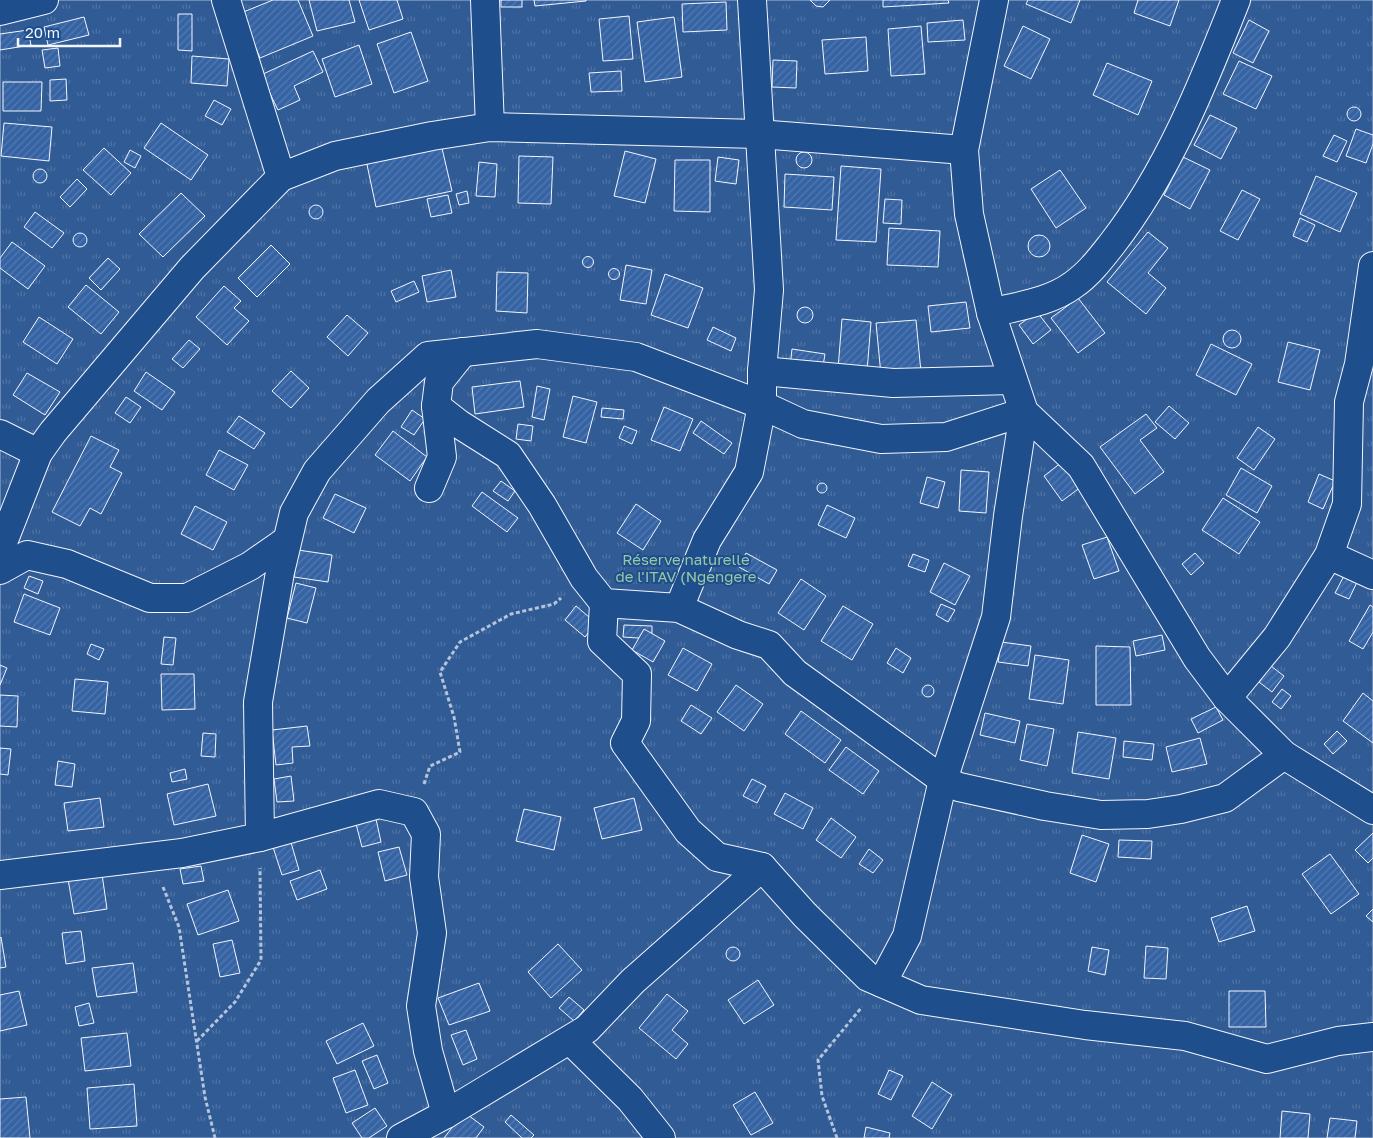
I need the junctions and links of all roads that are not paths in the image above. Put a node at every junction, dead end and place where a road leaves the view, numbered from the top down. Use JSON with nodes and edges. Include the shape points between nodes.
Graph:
{"nodes":[{"id":1,"x":44,"y":0,"type":"edge"},
{"id":2,"x":226,"y":0,"type":"edge"},
{"id":3,"x":485,"y":0,"type":"edge"},
{"id":4,"x":752,"y":0,"type":"edge"},
{"id":5,"x":994,"y":0,"type":"edge"},
{"id":6,"x":1236,"y":0,"type":"edge"},
{"id":7,"x":0,"y":10,"type":"edge"},
{"id":8,"x":490,"y":127,"type":"junction"},
{"id":9,"x":758,"y":134,"type":"junction"},
{"id":10,"x":964,"y":150,"type":"junction"},
{"id":11,"x":281,"y":177,"type":"junction"},
{"id":12,"x":1373,"y":266,"type":"edge"},
{"id":13,"x":991,"y":313,"type":"junction"},
{"id":14,"x":463,"y":352,"type":"junction"},
{"id":15,"x":762,"y":371,"type":"junction"},
{"id":16,"x":1013,"y":380,"type":"junction"},
{"id":17,"x":762,"y":405,"type":"junction"},
{"id":18,"x":436,"y":406,"type":"junction"},
{"id":19,"x":1024,"y":412,"type":"junction"},
{"id":20,"x":0,"y":434,"type":"edge"},
{"id":21,"x":38,"y":453,"type":"junction"},
{"id":22,"x":428,"y":488,"type":"dead end"},
{"id":23,"x":286,"y":541,"type":"junction"},
{"id":24,"x":0,"y":550,"type":"edge"},
{"id":25,"x":1329,"y":555,"type":"junction"},
{"id":26,"x":0,"y":570,"type":"edge"},
{"id":27,"x":1373,"y":575,"type":"edge"},
{"id":28,"x":604,"y":602,"type":"junction"},
{"id":29,"x":679,"y":608,"type":"junction"},
{"id":30,"x":1227,"y":698,"type":"junction"},
{"id":31,"x":1284,"y":755,"type":"junction"},
{"id":32,"x":943,"y":780,"type":"junction"},
{"id":33,"x":1373,"y":810,"type":"edge"},
{"id":34,"x":260,"y":836,"type":"junction"},
{"id":35,"x":762,"y":868,"type":"junction"},
{"id":36,"x":0,"y":875,"type":"edge"},
{"id":37,"x":882,"y":983,"type":"junction"},
{"id":38,"x":1373,"y":1037,"type":"edge"},
{"id":39,"x":570,"y":1040,"type":"junction"},
{"id":40,"x":446,"y":1114,"type":"junction"},
{"id":41,"x":401,"y":1138,"type":"edge"},
{"id":42,"x":661,"y":1138,"type":"edge"}],
"edges":[{"from":1,"to":7,"type":"street"},
{"from":2,"to":11,"type":"street"},
{"from":3,"to":8,"type":"street"},
{"from":4,"to":9,"type":"street"},
{"from":5,"to":10,"type":"street"},
{"from":6,"to":13,"type":"street","via":[[1204,82],[1164,161],[1134,215],[1097,263],[1073,286],[1048,298]]},
{"from":8,"to":9,"type":"street"},
{"from":8,"to":11,"type":"street","via":[[335,156]]},
{"from":9,"to":10,"type":"street"},
{"from":9,"to":15,"type":"street","via":[[769,290]]},
{"from":10,"to":13,"type":"street","via":[[969,214]]},
{"from":11,"to":21,"type":"street","via":[[192,268],[58,425]]},
{"from":12,"to":25,"type":"street","via":[[1359,364],[1350,402],[1347,504]]},
{"from":13,"to":16,"type":"street"},
{"from":14,"to":17,"type":"street","via":[[537,344],[636,357]]},
{"from":14,"to":18,"type":"street","via":[[439,382]]},
{"from":14,"to":23,"type":"street","via":[[428,356],[378,401],[317,472],[294,514]]},
{"from":15,"to":16,"type":"street","via":[[893,383]]},
{"from":15,"to":17,"type":"street"},
{"from":16,"to":19,"type":"street"},
{"from":17,"to":19,"type":"street","via":[[803,424],[881,439],[946,437]]},
{"from":17,"to":29,"type":"street","via":[[749,472],[707,540]]},
{"from":18,"to":22,"type":"street","via":[[442,457]]},
{"from":18,"to":28,"type":"street","via":[[508,455],[542,505],[584,578]]},
{"from":19,"to":30,"type":"street","via":[[1082,466],[1197,658]]},
{"from":19,"to":32,"type":"street","via":[[996,618]]},
{"from":20,"to":21,"type":"street"},
{"from":21,"to":24,"type":"street"},
{"from":23,"to":26,"type":"street","via":[[250,566],[187,598],[150,598],[67,564],[27,555]]},
{"from":23,"to":34,"type":"street","via":[[258,702]]},
{"from":25,"to":27,"type":"street"},
{"from":25,"to":30,"type":"street","via":[[1277,637]]},
{"from":28,"to":29,"type":"street"},
{"from":28,"to":35,"type":"street","via":[[602,641],[637,674],[636,721],[625,743],[688,831],[717,857]]},
{"from":29,"to":32,"type":"street","via":[[769,646],[795,673]]},
{"from":30,"to":31,"type":"street"},
{"from":31,"to":32,"type":"street","via":[[1225,798],[1181,810],[1148,814],[1101,815],[1045,806],[959,787]]},
{"from":31,"to":33,"type":"street"},
{"from":32,"to":37,"type":"street","via":[[906,936]]},
{"from":34,"to":36,"type":"street","via":[[182,853]]},
{"from":34,"to":40,"type":"street","via":[[379,804],[414,812],[426,834],[424,877],[432,933],[421,1006],[428,1051]]},
{"from":35,"to":37,"type":"street","via":[[868,978]]},
{"from":35,"to":39,"type":"street","via":[[633,981],[587,1029]]},
{"from":37,"to":38,"type":"street","via":[[921,1000],[1085,1025],[1186,1036],[1267,1059],[1338,1040]]},
{"from":39,"to":40,"type":"street"},
{"from":39,"to":42,"type":"street","via":[[630,1099]]},
{"from":40,"to":41,"type":"street"}]}
